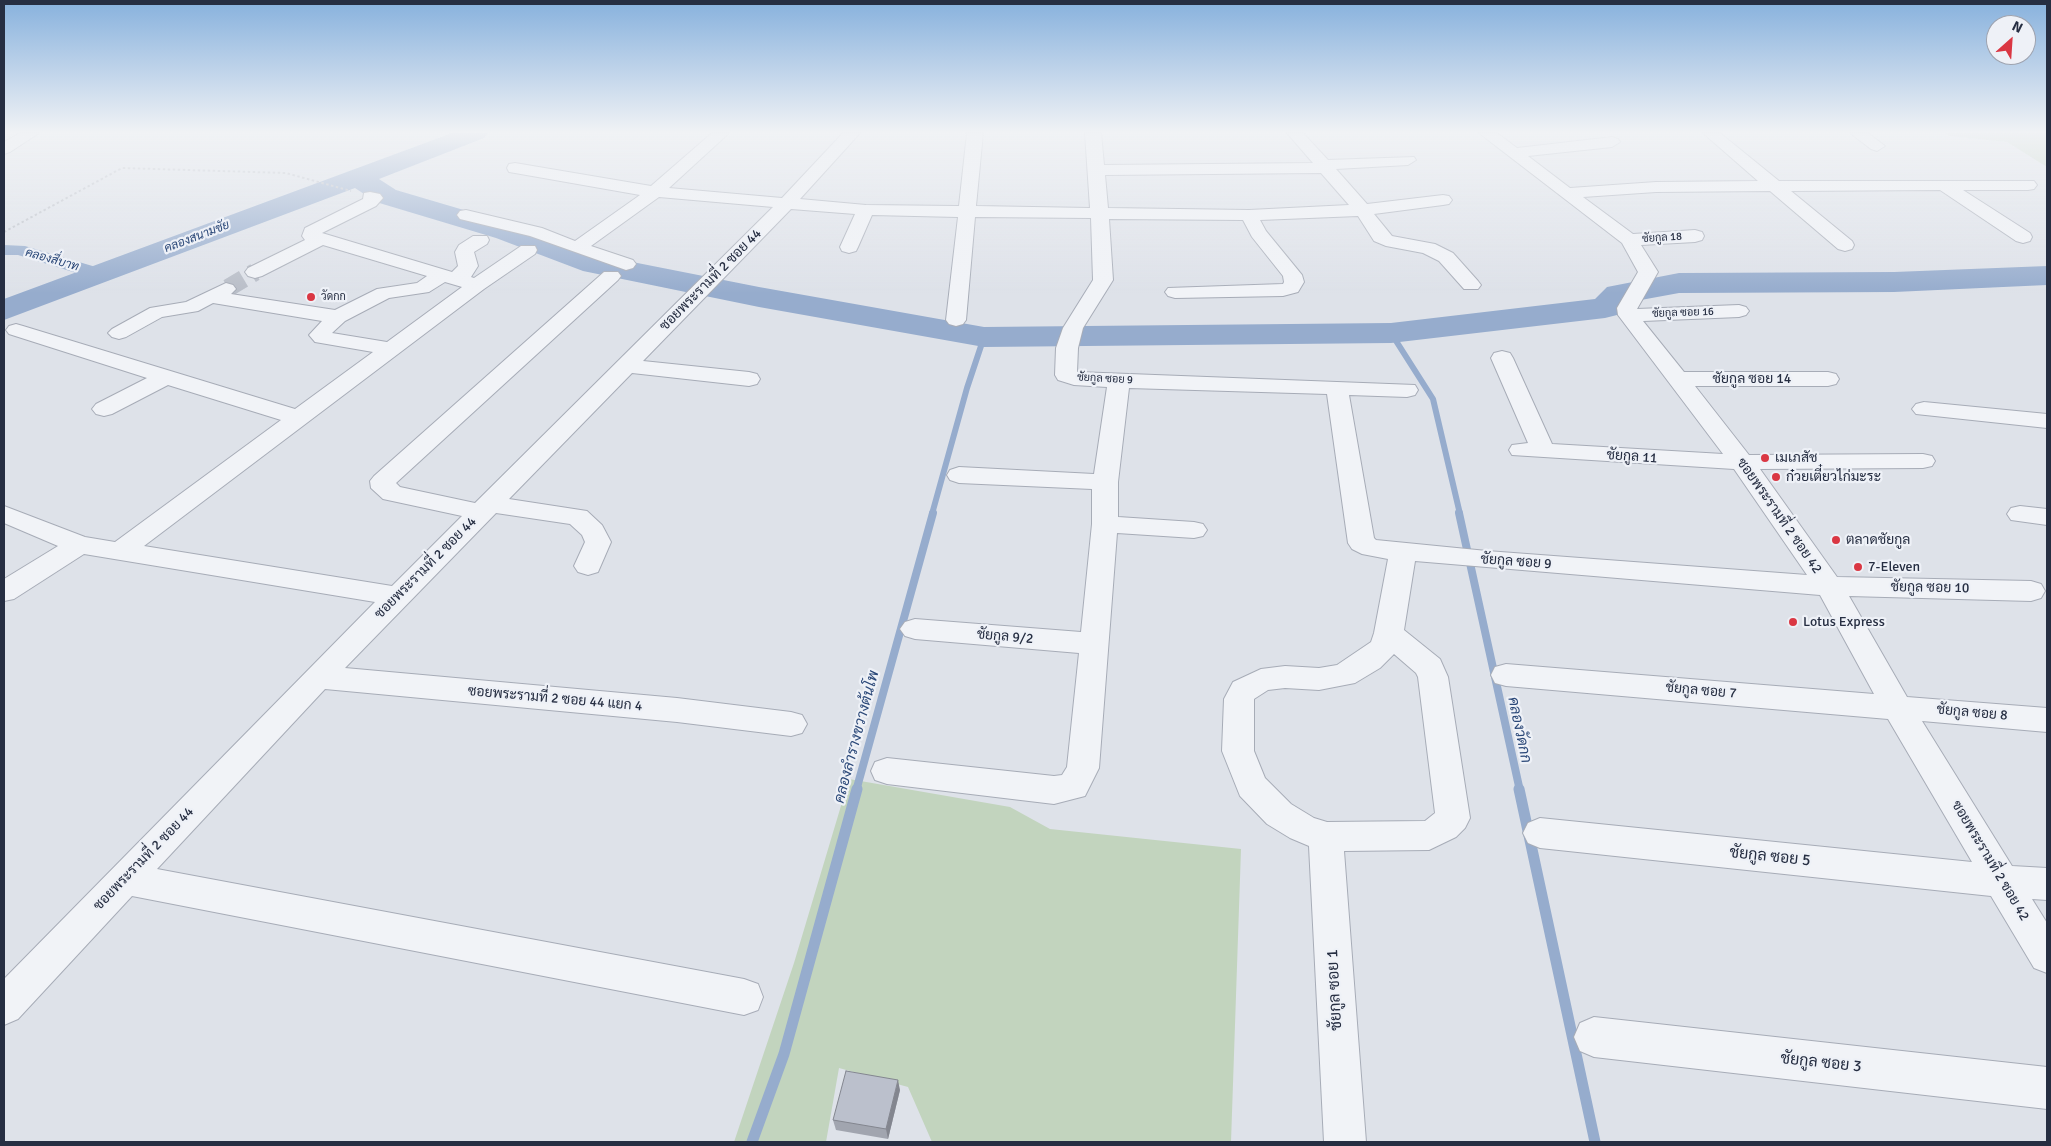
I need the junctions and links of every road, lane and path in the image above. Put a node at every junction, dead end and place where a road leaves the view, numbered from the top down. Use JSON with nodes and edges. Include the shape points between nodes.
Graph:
{"nodes":[{"id":1,"x":88,"y":186,"type":"edge"},
{"id":2,"x":334,"y":186,"type":"edge"},
{"id":3,"x":623,"y":186,"type":"edge"},
{"id":4,"x":661,"y":186,"type":"edge"},
{"id":5,"x":803,"y":186,"type":"edge"},
{"id":6,"x":969,"y":186,"type":"edge"},
{"id":7,"x":1097,"y":186,"type":"edge"},
{"id":8,"x":1343,"y":186,"type":"edge"},
{"id":9,"x":1557,"y":186,"type":"edge"},
{"id":10,"x":1650,"y":186,"type":"edge"},
{"id":11,"x":1778,"y":186,"type":"edge"},
{"id":12,"x":1946,"y":186,"type":"edge"},
{"id":13,"x":655,"y":192,"type":"junction"},
{"id":14,"x":1566,"y":193,"type":"junction"},
{"id":15,"x":370,"y":197,"type":"joint"},
{"id":16,"x":1443,"y":200,"type":"dead end"},
{"id":17,"x":786,"y":205,"type":"junction"},
{"id":18,"x":866,"y":210,"type":"junction"},
{"id":19,"x":1363,"y":210,"type":"junction"},
{"id":20,"x":967,"y":212,"type":"junction"},
{"id":21,"x":1099,"y":212,"type":"junction"},
{"id":22,"x":466,"y":215,"type":"dead end"},
{"id":23,"x":1249,"y":215,"type":"junction"},
{"id":24,"x":4,"y":232,"type":"edge"},
{"id":25,"x":1695,"y":236,"type":"dead end"},
{"id":26,"x":2023,"y":237,"type":"dead end"},
{"id":27,"x":320,"y":240,"type":"junction"},
{"id":28,"x":480,"y":240,"type":"dead end"},
{"id":29,"x":1630,"y":240,"type":"junction"},
{"id":30,"x":1845,"y":245,"type":"dead end"},
{"id":31,"x":849,"y":247,"type":"dead end"},
{"id":32,"x":577,"y":248,"type":"junction"},
{"id":33,"x":528,"y":250,"type":"dead end"},
{"id":34,"x":255,"y":272,"type":"tunnel mouth"},
{"id":35,"x":448,"y":277,"type":"junction"},
{"id":36,"x":477,"y":285,"type":"junction"},
{"id":37,"x":1471,"y":285,"type":"dead end"},
{"id":38,"x":1175,"y":292,"type":"dead end"},
{"id":39,"x":1628,"y":310,"type":"junction"},
{"id":40,"x":1739,"y":311,"type":"dead end"},
{"id":41,"x":338,"y":316,"type":"junction"},
{"id":42,"x":956,"y":320,"type":"dead end"},
{"id":43,"x":16,"y":330,"type":"dead end"},
{"id":44,"x":119,"y":333,"type":"dead end"},
{"id":45,"x":392,"y":349,"type":"junction"},
{"id":46,"x":1502,"y":358,"type":"dead end"},
{"id":47,"x":626,"y":366,"type":"junction"},
{"id":48,"x":166,"y":377,"type":"junction"},
{"id":49,"x":749,"y":379,"type":"dead end"},
{"id":50,"x":1677,"y":379,"type":"junction"},
{"id":51,"x":1828,"y":379,"type":"dead end"},
{"id":52,"x":1119,"y":380,"type":"junction"},
{"id":53,"x":1337,"y":388,"type":"junction"},
{"id":54,"x":1407,"y":390,"type":"dead end"},
{"id":55,"x":104,"y":409,"type":"dead end"},
{"id":56,"x":1924,"y":409,"type":"dead end"},
{"id":57,"x":299,"y":418,"type":"junction"},
{"id":58,"x":2047,"y":421,"type":"edge"},
{"id":59,"x":1924,"y":461,"type":"dead end"},
{"id":60,"x":1742,"y":462,"type":"junction"},
{"id":61,"x":959,"y":475,"type":"dead end"},
{"id":62,"x":1106,"y":482,"type":"junction"},
{"id":63,"x":484,"y":508,"type":"junction"},
{"id":64,"x":4,"y":514,"type":"edge"},
{"id":65,"x":2020,"y":514,"type":"dead end"},
{"id":66,"x":2047,"y":517,"type":"edge"},
{"id":67,"x":1105,"y":524,"type":"junction"},
{"id":68,"x":1194,"y":530,"type":"dead end"},
{"id":69,"x":80,"y":545,"type":"junction"},
{"id":70,"x":120,"y":551,"type":"junction"},
{"id":71,"x":1403,"y":552,"type":"junction"},
{"id":72,"x":588,"y":566,"type":"dead end"},
{"id":73,"x":1829,"y":586,"type":"junction"},
{"id":74,"x":2031,"y":591,"type":"dead end"},
{"id":75,"x":4,"y":592,"type":"edge"},
{"id":76,"x":397,"y":596,"type":"junction"},
{"id":77,"x":915,"y":629,"type":"dead end"},
{"id":78,"x":1389,"y":633,"type":"junction"},
{"id":79,"x":1095,"y":644,"type":"junction"},
{"id":80,"x":1506,"y":675,"type":"dead end"},
{"id":81,"x":318,"y":677,"type":"junction"},
{"id":82,"x":1897,"y":707,"type":"junction"},
{"id":83,"x":2047,"y":720,"type":"edge"},
{"id":84,"x":791,"y":724,"type":"dead end"},
{"id":85,"x":887,"y":771,"type":"dead end"},
{"id":86,"x":1540,"y":833,"type":"dead end"},
{"id":87,"x":1326,"y":837,"type":"junction"},
{"id":88,"x":125,"y":879,"type":"junction"},
{"id":89,"x":2001,"y":881,"type":"junction"},
{"id":90,"x":2047,"y":884,"type":"edge"},
{"id":91,"x":2047,"y":956,"type":"edge"},
{"id":92,"x":744,"y":997,"type":"dead end"},
{"id":93,"x":4,"y":1006,"type":"edge"},
{"id":94,"x":1594,"y":1037,"type":"dead end"},
{"id":95,"x":2047,"y":1088,"type":"edge"},
{"id":96,"x":1345,"y":1142,"type":"edge"}],
"edges":[{"from":1,"to":24,"type":"path"},
{"from":2,"to":15,"type":"path"},
{"from":3,"to":13,"type":"street"},
{"from":4,"to":13,"type":"street"},
{"from":5,"to":17,"type":"street","name":"ซอยพระรามที่ 2 ซอย 44"},
{"from":6,"to":20,"type":"street"},
{"from":7,"to":21,"type":"street","name":"ชัยกูล ซอย 9"},
{"from":8,"to":19,"type":"street"},
{"from":9,"to":14,"type":"street"},
{"from":10,"to":14,"type":"street"},
{"from":11,"to":30,"type":"street"},
{"from":12,"to":26,"type":"street"},
{"from":13,"to":17,"type":"street"},
{"from":13,"to":32,"type":"street"},
{"from":14,"to":29,"type":"street"},
{"from":15,"to":27,"type":"street","via":[[374,198],[365,205],[311,232],[310,236]]},
{"from":16,"to":19,"type":"street"},
{"from":17,"to":18,"type":"street"},
{"from":17,"to":47,"type":"street","name":"ซอยพระรามที่ 2 ซอย 44"},
{"from":18,"to":20,"type":"street"},
{"from":18,"to":31,"type":"street"},
{"from":19,"to":23,"type":"street"},
{"from":19,"to":37,"type":"street","via":[[1381,237],[1428,248],[1446,257]]},
{"from":20,"to":21,"type":"street"},
{"from":20,"to":42,"type":"street"},
{"from":21,"to":23,"type":"street"},
{"from":21,"to":52,"type":"street","name":"ชัยกูล ซอย 9","via":[[1103,280],[1070,338],[1066,375]]},
{"from":22,"to":32,"type":"street","via":[[536,232]]},
{"from":23,"to":38,"type":"street","via":[[1249,233],[1292,275],[1294,282],[1291,288]]},
{"from":25,"to":29,"type":"street","name":"ชัยกูล 18"},
{"from":27,"to":34,"type":"street"},
{"from":27,"to":35,"type":"street"},
{"from":28,"to":35,"type":"street","via":[[464,252],[468,266],[465,272]]},
{"from":29,"to":39,"type":"street","via":[[1648,272]]},
{"from":32,"to":63,"type":"street","via":[[619,270],[383,482],[384,488],[392,493]]},
{"from":33,"to":36,"type":"street"},
{"from":35,"to":36,"type":"street"},
{"from":35,"to":41,"type":"street","via":[[422,288],[384,293]]},
{"from":36,"to":45,"type":"street"},
{"from":39,"to":40,"type":"street","name":"ชัยกูล ซอย 16"},
{"from":39,"to":50,"type":"street","name":"ซอยพระรามที่ 2 ซอย 42"},
{"from":41,"to":44,"type":"street","via":[[219,293],[191,308],[157,312]]},
{"from":41,"to":45,"type":"street","via":[[322,331],[322,338]]},
{"from":43,"to":48,"type":"street"},
{"from":45,"to":57,"type":"street"},
{"from":46,"to":60,"type":"street","name":"ชัยกูล 11","via":[[1532,451]]},
{"from":47,"to":49,"type":"street"},
{"from":47,"to":63,"type":"street","name":"ซอยพระรามที่ 2 ซอย 44"},
{"from":48,"to":55,"type":"street"},
{"from":48,"to":57,"type":"street"},
{"from":50,"to":51,"type":"street","name":"ชัยกูล ซอย 14"},
{"from":50,"to":60,"type":"street","name":"ซอยพระรามที่ 2 ซอย 42"},
{"from":52,"to":53,"type":"street","name":"ชัยกูล ซอย 9"},
{"from":52,"to":62,"type":"street"},
{"from":53,"to":54,"type":"street","name":"ชัยกูล ซอย 9"},
{"from":53,"to":71,"type":"street","name":"ชัยกูล ซอย 9","via":[[1361,543],[1371,548]]},
{"from":56,"to":58,"type":"street"},
{"from":57,"to":70,"type":"street"},
{"from":59,"to":60,"type":"street","name":"ชัยกูล 11"},
{"from":60,"to":73,"type":"street","name":"ซอยพระรามที่ 2 ซอย 42"},
{"from":61,"to":62,"type":"street"},
{"from":62,"to":67,"type":"street"},
{"from":63,"to":72,"type":"street","via":[[578,517],[598,542]]},
{"from":63,"to":76,"type":"street","name":"ซอยพระรามที่ 2 ซอย 44"},
{"from":64,"to":69,"type":"street"},
{"from":65,"to":66,"type":"street"},
{"from":67,"to":68,"type":"street"},
{"from":67,"to":79,"type":"street"},
{"from":69,"to":70,"type":"street"},
{"from":69,"to":75,"type":"street"},
{"from":70,"to":76,"type":"street"},
{"from":71,"to":73,"type":"street","name":"ชัยกูล ซอย 9"},
{"from":71,"to":78,"type":"street"},
{"from":73,"to":74,"type":"street","name":"ชัยกูล ซอย 10"},
{"from":73,"to":82,"type":"street","name":"ซอยพระรามที่ 2 ซอย 42"},
{"from":76,"to":81,"type":"street","name":"ซอยพระรามที่ 2 ซอย 44"},
{"from":77,"to":79,"type":"street","name":"ชัยกูล 9/2"},
{"from":78,"to":87,"type":"street","via":[[1429,666],[1433,677],[1453,818],[1429,835]]},
{"from":78,"to":87,"type":"street","via":[[1383,648],[1344,675],[1261,680],[1244,690],[1238,699],[1238,751],[1252,786],[1279,814]]},
{"from":79,"to":85,"type":"street","via":[[1083,768],[1073,786],[1054,790]]},
{"from":80,"to":82,"type":"street","name":"ชัยกูล ซอย 7"},
{"from":81,"to":84,"type":"street","name":"ซอยพระรามที่ 2 ซอย 44 แยก 4","via":[[677,710]]},
{"from":81,"to":88,"type":"street","name":"ซอยพระรามที่ 2 ซอย 44"},
{"from":82,"to":83,"type":"street","name":"ชัยกูล ซอย 8"},
{"from":82,"to":89,"type":"street","name":"ซอยพระรามที่ 2 ซอย 42"},
{"from":86,"to":89,"type":"street","name":"ชัยกูล ซอย 5"},
{"from":87,"to":96,"type":"street","name":"ชัยกูล ซอย 1"},
{"from":88,"to":92,"type":"street"},
{"from":88,"to":93,"type":"street","name":"ซอยพระรามที่ 2 ซอย 44"},
{"from":89,"to":90,"type":"street","name":"ชัยกูล ซอย 5"},
{"from":89,"to":91,"type":"street","name":"ซอยพระรามที่ 2 ซอย 42"},
{"from":94,"to":95,"type":"street","name":"ชัยกูล ซอย 3"}]}
